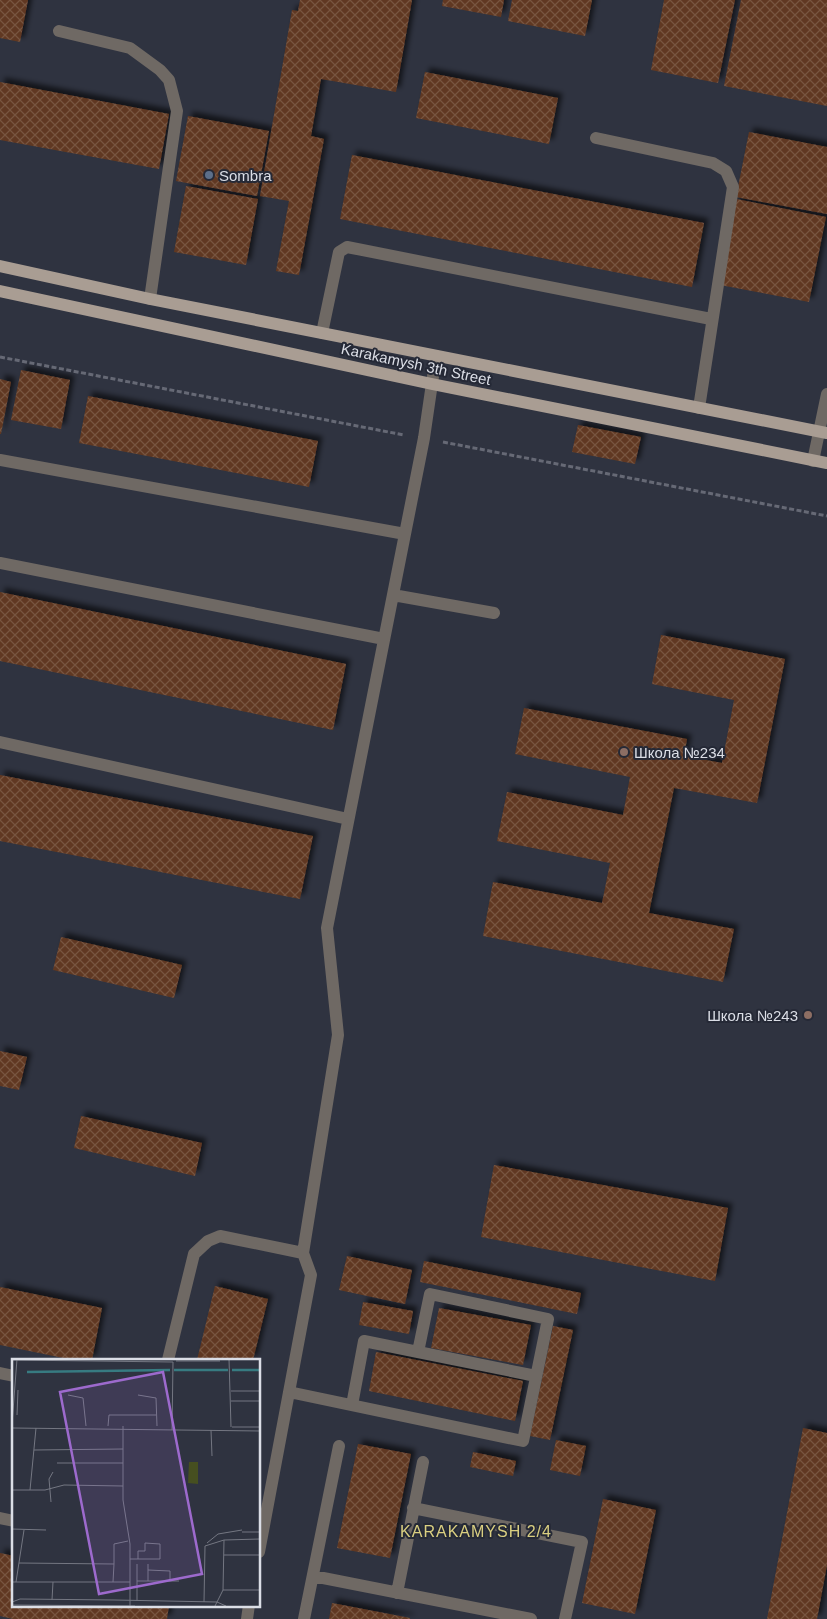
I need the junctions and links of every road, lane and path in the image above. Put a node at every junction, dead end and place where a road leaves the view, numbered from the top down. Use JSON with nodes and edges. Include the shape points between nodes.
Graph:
{"nodes":[{"id":1,"x":59,"y":32,"type":"dead end"},
{"id":2,"x":596,"y":138,"type":"dead end"},
{"id":3,"x":0,"y":266,"type":"edge"},
{"id":4,"x":0,"y":290,"type":"edge"},
{"id":5,"x":150,"y":299,"type":"junction"},
{"id":6,"x":711,"y":319,"type":"junction"},
{"id":7,"x":322,"y":333,"type":"junction"},
{"id":8,"x":436,"y":356,"type":"junction"},
{"id":9,"x":432,"y":384,"type":"junction"},
{"id":10,"x":827,"y":394,"type":"edge"},
{"id":11,"x":699,"y":408,"type":"junction"},
{"id":12,"x":823,"y":432,"type":"edge"},
{"id":13,"x":0,"y":460,"type":"edge"},
{"id":14,"x":813,"y":461,"type":"junction"},
{"id":15,"x":827,"y":464,"type":"edge"},
{"id":16,"x":405,"y":534,"type":"junction"},
{"id":17,"x":0,"y":563,"type":"edge"},
{"id":18,"x":393,"y":595,"type":"junction"},
{"id":19,"x":494,"y":613,"type":"dead end"},
{"id":20,"x":384,"y":639,"type":"junction"},
{"id":21,"x":0,"y":742,"type":"edge"},
{"id":22,"x":348,"y":819,"type":"junction"},
{"id":23,"x":303,"y":1253,"type":"junction"},
{"id":24,"x":418,"y":1352,"type":"junction"},
{"id":25,"x":168,"y":1359,"type":"edge"},
{"id":26,"x":536,"y":1376,"type":"junction"},
{"id":27,"x":289,"y":1392,"type":"junction"},
{"id":28,"x":352,"y":1405,"type":"junction"},
{"id":29,"x":339,"y":1446,"type":"dead end"},
{"id":30,"x":423,"y":1462,"type":"dead end"},
{"id":31,"x":413,"y":1508,"type":"junction"},
{"id":32,"x":260,"y":1547,"type":"edge"},
{"id":33,"x":313,"y":1576,"type":"junction"},
{"id":34,"x":397,"y":1593,"type":"junction"},
{"id":35,"x":249,"y":1606,"type":"edge"},
{"id":36,"x":247,"y":1619,"type":"edge"},
{"id":37,"x":304,"y":1619,"type":"edge"},
{"id":38,"x":531,"y":1619,"type":"edge"},
{"id":39,"x":565,"y":1619,"type":"edge"}],
"edges":[{"from":1,"to":5,"type":"street","via":[[130,48],[169,80],[178,111]]},
{"from":2,"to":6,"type":"street","via":[[714,163],[726,171],[733,187]]},
{"from":3,"to":5,"type":"main road","name":"Karakamysh 3th Street"},
{"from":4,"to":9,"type":"main road","name":"Karakamysh 3th Street"},
{"from":5,"to":7,"type":"main road","name":"Karakamysh 3th Street"},
{"from":6,"to":7,"type":"street","via":[[347,247],[338,252]]},
{"from":6,"to":11,"type":"street"},
{"from":7,"to":8,"type":"main road","name":"Karakamysh 3th Street"},
{"from":8,"to":9,"type":"street"},
{"from":8,"to":11,"type":"main road","name":"Karakamysh 3th Street"},
{"from":9,"to":14,"type":"main road","name":"Karakamysh 3th Street"},
{"from":9,"to":16,"type":"street"},
{"from":10,"to":12,"type":"street"},
{"from":11,"to":12,"type":"main road","name":"Karakamysh 3th Street"},
{"from":12,"to":14,"type":"street"},
{"from":13,"to":16,"type":"street"},
{"from":14,"to":15,"type":"main road","name":"Karakamysh 3th Street"},
{"from":16,"to":18,"type":"street"},
{"from":17,"to":20,"type":"street"},
{"from":18,"to":19,"type":"street"},
{"from":18,"to":20,"type":"street"},
{"from":20,"to":22,"type":"street"},
{"from":21,"to":22,"type":"street"},
{"from":22,"to":23,"type":"street","via":[[327,928],[338,1035]]},
{"from":23,"to":25,"type":"street","via":[[220,1236],[208,1241],[194,1254]]},
{"from":23,"to":27,"type":"street","via":[[311,1275]]},
{"from":24,"to":26,"type":"street"},
{"from":24,"to":26,"type":"street","via":[[430,1294],[548,1319]]},
{"from":24,"to":28,"type":"street","via":[[364,1341]]},
{"from":26,"to":28,"type":"street","via":[[523,1441]]},
{"from":27,"to":28,"type":"street"},
{"from":27,"to":32,"type":"street"},
{"from":29,"to":33,"type":"street"},
{"from":30,"to":31,"type":"street"},
{"from":31,"to":34,"type":"street"},
{"from":31,"to":39,"type":"street","via":[[582,1542]]},
{"from":33,"to":34,"type":"street"},
{"from":33,"to":37,"type":"street"},
{"from":34,"to":38,"type":"street"},
{"from":35,"to":36,"type":"street"}]}
